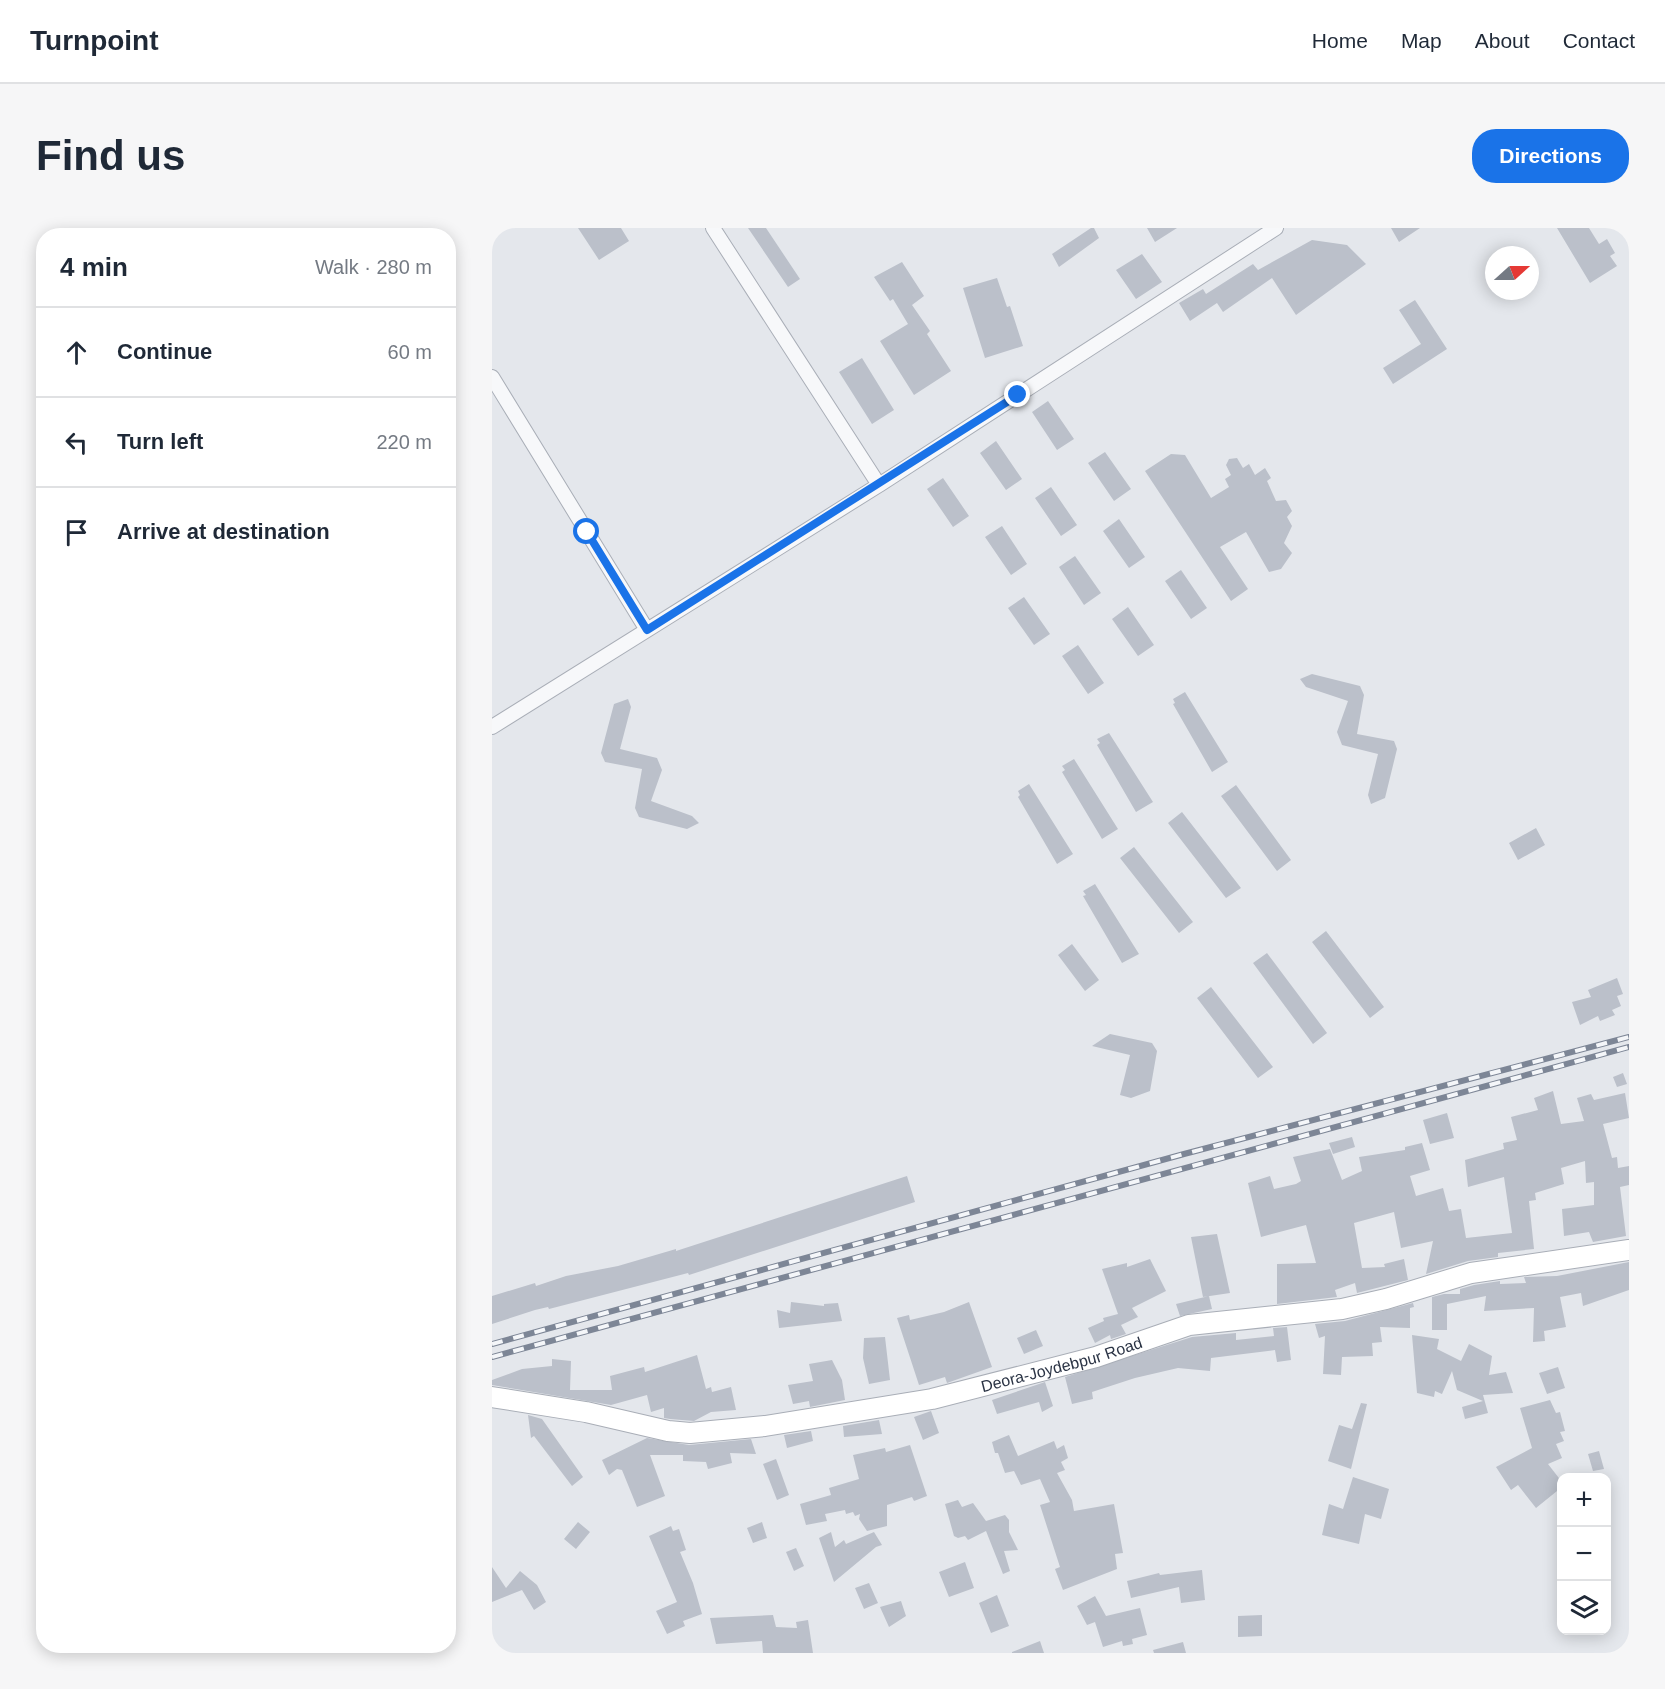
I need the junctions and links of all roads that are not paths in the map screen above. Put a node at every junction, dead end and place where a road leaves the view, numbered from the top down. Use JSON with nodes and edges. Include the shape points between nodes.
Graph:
{"nodes":[{"id":1,"x":713,"y":228,"type":"edge"},
{"id":2,"x":1276,"y":228,"type":"edge"},
{"id":3,"x":492,"y":377,"type":"edge"},
{"id":4,"x":879,"y":485,"type":"junction"},
{"id":5,"x":647,"y":630,"type":"junction"},
{"id":6,"x":492,"y":727,"type":"edge"},
{"id":7,"x":1629,"y":1250,"type":"edge"},
{"id":8,"x":492,"y":1397,"type":"edge"}],
"edges":[{"from":1,"to":4,"type":"street"},
{"from":2,"to":4,"type":"street"},
{"from":3,"to":5,"type":"street"},
{"from":4,"to":5,"type":"street"},
{"from":5,"to":6,"type":"street"},
{"from":7,"to":8,"type":"street","name":"Deora-Joydebpur Road","via":[[1470,1273],[1342,1309],[1189,1325],[1096,1357],[932,1399],[765,1426],[690,1433],[668,1431],[586,1412]]}]}
